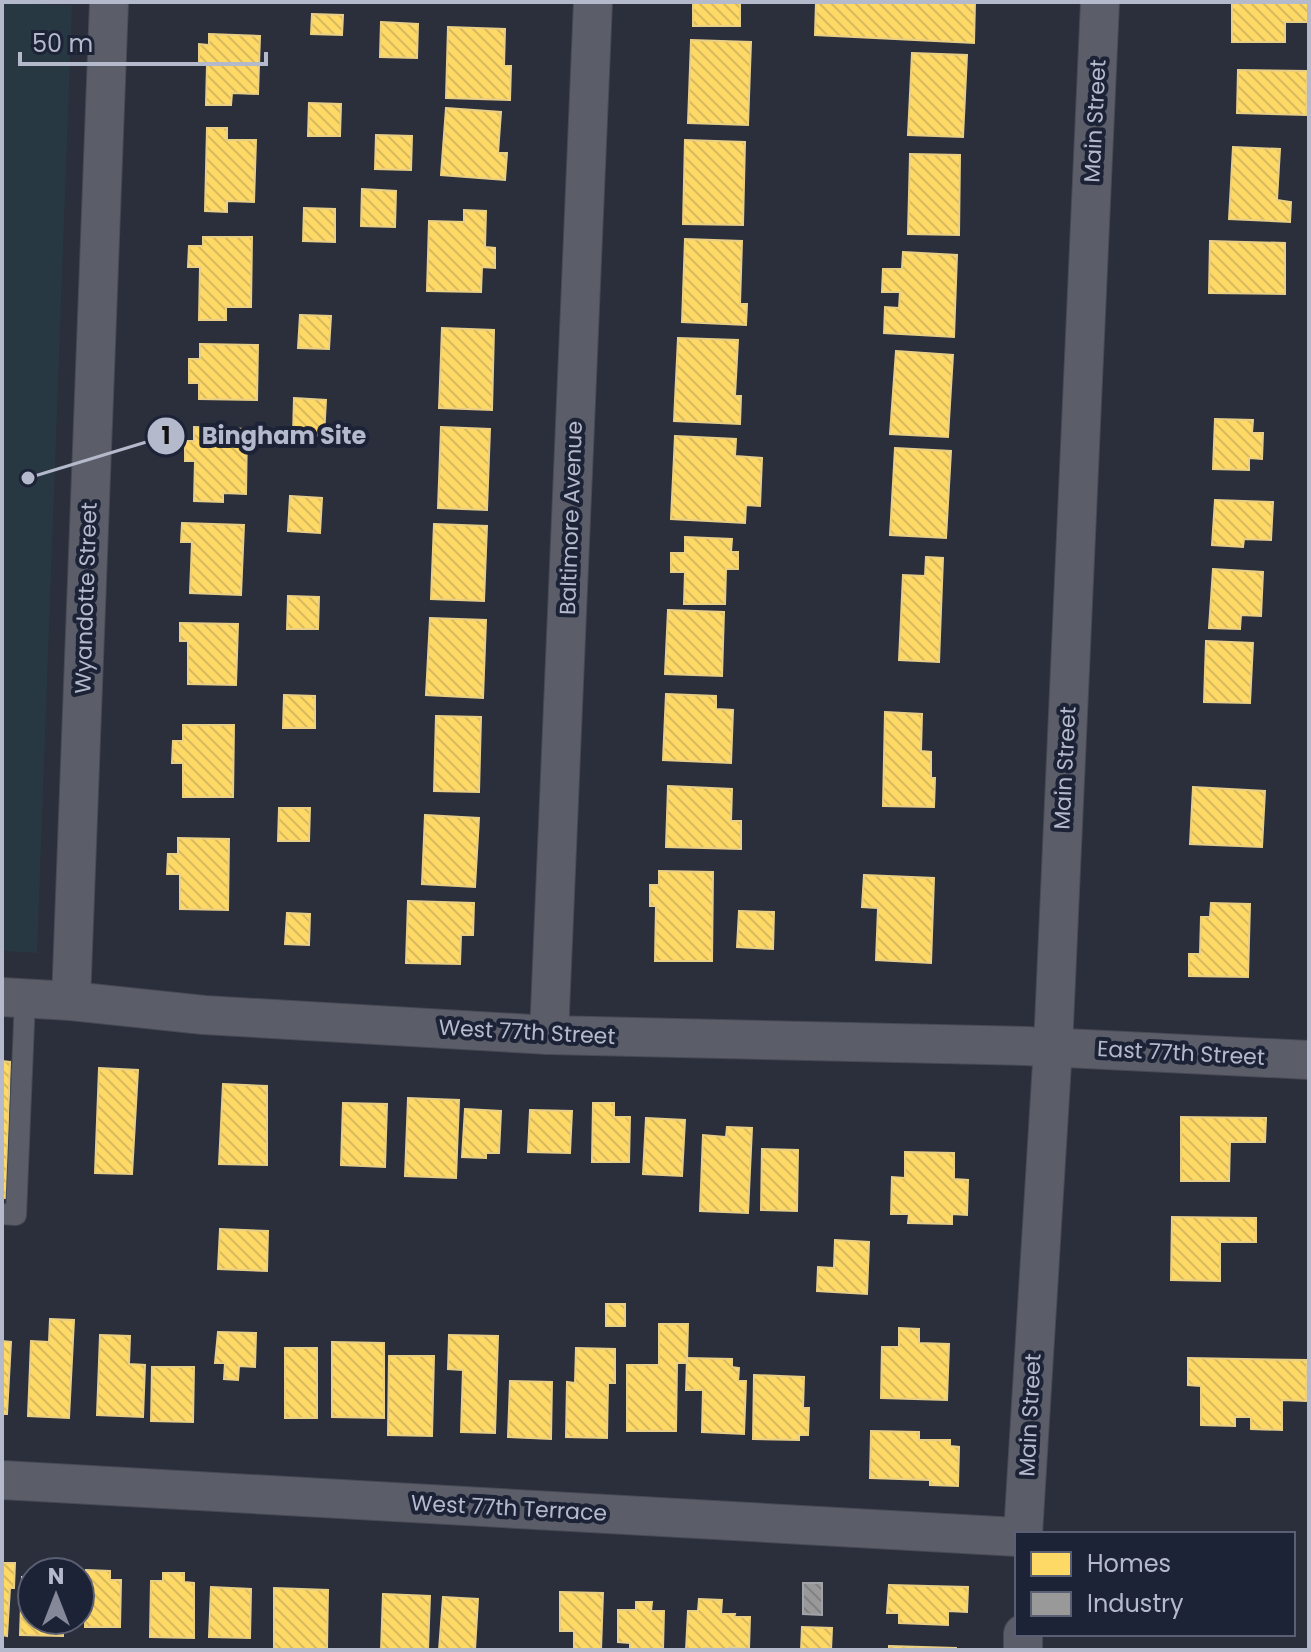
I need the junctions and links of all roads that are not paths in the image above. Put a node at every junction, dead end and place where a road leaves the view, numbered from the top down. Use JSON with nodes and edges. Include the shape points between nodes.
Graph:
{"nodes":[{"id":1,"x":109,"y":2,"type":"edge"},
{"id":2,"x":593,"y":2,"type":"edge"},
{"id":3,"x":1100,"y":2,"type":"edge"},
{"id":4,"x":13,"y":998,"type":"edge"},
{"id":5,"x":71,"y":1001,"type":"junction"},
{"id":6,"x":549,"y":1035,"type":"junction"},
{"id":7,"x":1053,"y":1047,"type":"junction"},
{"id":8,"x":1309,"y":1060,"type":"edge"},
{"id":9,"x":2,"y":1214,"type":"edge"},
{"id":10,"x":2,"y":1480,"type":"edge"},
{"id":11,"x":1023,"y":1532,"type":"edge"},
{"id":12,"x":1015,"y":1537,"type":"edge"}],
"edges":[{"from":1,"to":5,"type":"street","name":"Wyandotte Street"},
{"from":2,"to":6,"type":"street","name":"Baltimore Avenue"},
{"from":3,"to":7,"type":"street","name":"Main Street"},
{"from":4,"to":5,"type":"street","name":"West 77th Street"},
{"from":4,"to":9,"type":"lane","via":[[16,1215]]},
{"from":5,"to":6,"type":"street","name":"West 77th Street","via":[[204,1015]]},
{"from":6,"to":7,"type":"street","name":"West 77th Street"},
{"from":7,"to":8,"type":"street","name":"East 77th Street"},
{"from":7,"to":11,"type":"street","name":"Main Street"},
{"from":10,"to":12,"type":"street","name":"West 77th Terrace"}]}
